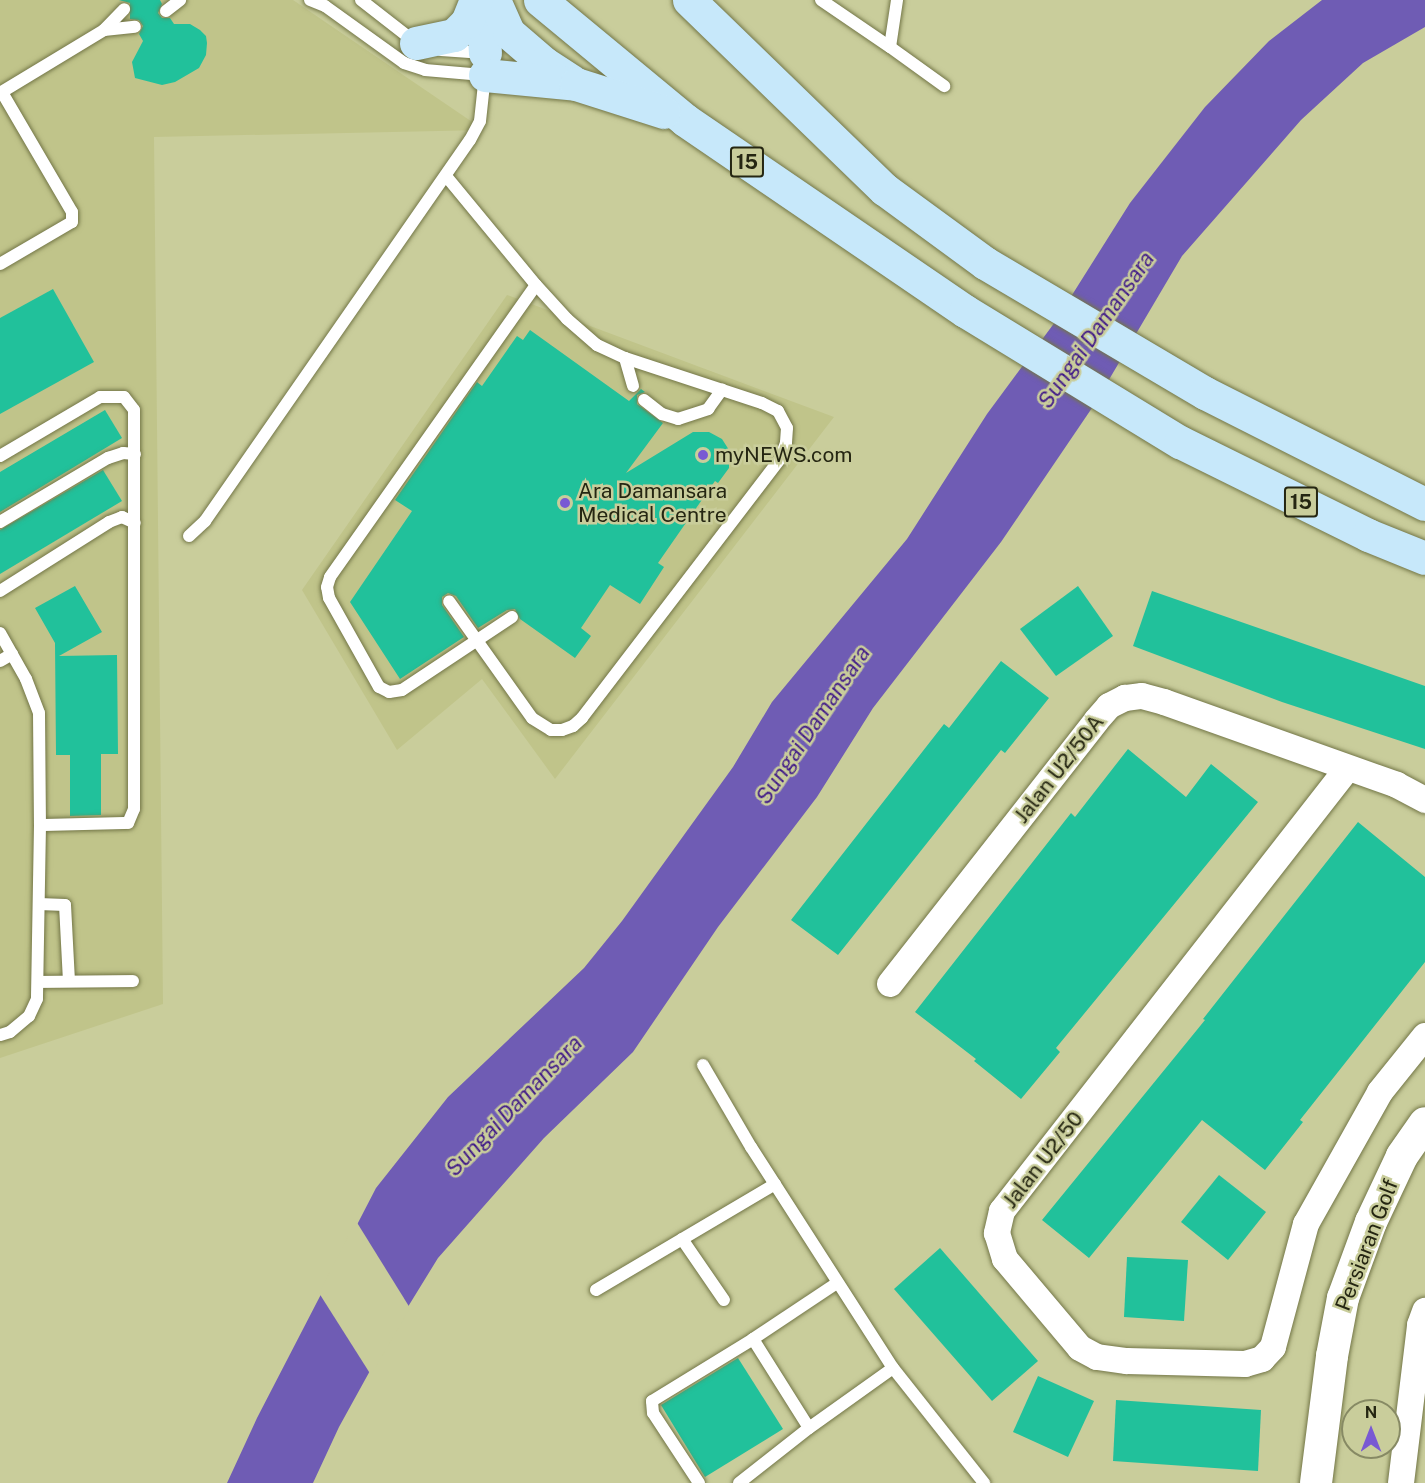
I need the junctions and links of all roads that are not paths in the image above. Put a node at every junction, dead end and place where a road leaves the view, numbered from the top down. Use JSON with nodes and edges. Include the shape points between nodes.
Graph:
{"nodes":[{"id":1,"x":180,"y":0,"type":"edge"},
{"id":2,"x":310,"y":0,"type":"edge"},
{"id":3,"x":361,"y":0,"type":"edge"},
{"id":4,"x":476,"y":0,"type":"edge"},
{"id":5,"x":482,"y":0,"type":"edge"},
{"id":6,"x":494,"y":0,"type":"edge"},
{"id":7,"x":540,"y":0,"type":"edge"},
{"id":8,"x":688,"y":0,"type":"edge"},
{"id":9,"x":821,"y":0,"type":"edge"},
{"id":10,"x":897,"y":0,"type":"edge"},
{"id":11,"x":323,"y":3,"type":"edge"},
{"id":12,"x":124,"y":9,"type":"dead end"},
{"id":13,"x":166,"y":11,"type":"dead end"},
{"id":14,"x":135,"y":27,"type":"dead end"},
{"id":15,"x":104,"y":30,"type":"junction"},
{"id":16,"x":416,"y":43,"type":"junction"},
{"id":17,"x":890,"y":47,"type":"junction"},
{"id":18,"x":485,"y":64,"type":"junction"},
{"id":19,"x":576,"y":84,"type":"junction"},
{"id":20,"x":944,"y":86,"type":"dead end"},
{"id":21,"x":1,"y":93,"type":"edge"},
{"id":22,"x":685,"y":120,"type":"junction"},
{"id":23,"x":446,"y":177,"type":"junction"},
{"id":24,"x":0,"y":264,"type":"edge"},
{"id":25,"x":536,"y":285,"type":"junction"},
{"id":26,"x":625,"y":358,"type":"junction"},
{"id":27,"x":633,"y":386,"type":"dead end"},
{"id":28,"x":722,"y":390,"type":"junction"},
{"id":29,"x":644,"y":400,"type":"dead end"},
{"id":30,"x":135,"y":454,"type":"junction"},
{"id":31,"x":0,"y":456,"type":"edge"},
{"id":32,"x":1425,"y":504,"type":"edge"},
{"id":33,"x":0,"y":522,"type":"edge"},
{"id":34,"x":135,"y":523,"type":"junction"},
{"id":35,"x":189,"y":536,"type":"dead end"},
{"id":36,"x":1425,"y":558,"type":"edge"},
{"id":37,"x":0,"y":591,"type":"edge"},
{"id":38,"x":449,"y":602,"type":"dead end"},
{"id":39,"x":512,"y":617,"type":"dead end"},
{"id":40,"x":0,"y":633,"type":"edge"},
{"id":41,"x":476,"y":641,"type":"junction"},
{"id":42,"x":12,"y":654,"type":"junction"},
{"id":43,"x":0,"y":661,"type":"edge"},
{"id":44,"x":1347,"y":769,"type":"junction"},
{"id":45,"x":1425,"y":800,"type":"edge"},
{"id":46,"x":40,"y":825,"type":"junction"},
{"id":47,"x":39,"y":904,"type":"junction"},
{"id":48,"x":69,"y":981,"type":"junction"},
{"id":49,"x":133,"y":981,"type":"dead end"},
{"id":50,"x":39,"y":982,"type":"junction"},
{"id":51,"x":890,"y":984,"type":"dead end"},
{"id":52,"x":0,"y":1035,"type":"edge"},
{"id":53,"x":1425,"y":1036,"type":"edge"},
{"id":54,"x":703,"y":1065,"type":"dead end"},
{"id":55,"x":1425,"y":1123,"type":"edge"},
{"id":56,"x":775,"y":1184,"type":"junction"},
{"id":57,"x":682,"y":1239,"type":"junction"},
{"id":58,"x":837,"y":1283,"type":"junction"},
{"id":59,"x":596,"y":1290,"type":"dead end"},
{"id":60,"x":724,"y":1300,"type":"dead end"},
{"id":61,"x":1425,"y":1311,"type":"edge"},
{"id":62,"x":753,"y":1339,"type":"junction"},
{"id":63,"x":893,"y":1368,"type":"junction"},
{"id":64,"x":809,"y":1428,"type":"junction"},
{"id":65,"x":699,"y":1483,"type":"edge"},
{"id":66,"x":739,"y":1483,"type":"edge"},
{"id":67,"x":984,"y":1483,"type":"edge"},
{"id":68,"x":1316,"y":1483,"type":"edge"},
{"id":69,"x":1401,"y":1483,"type":"edge"}],
"edges":[{"from":1,"to":13,"type":"lane"},
{"from":2,"to":11,"type":"lane"},
{"from":3,"to":16,"type":"lane"},
{"from":4,"to":16,"type":"main road","via":[[467,22],[454,35]]},
{"from":5,"to":18,"type":"main road"},
{"from":6,"to":19,"type":"main road","via":[[509,33]]},
{"from":7,"to":22,"type":"main road","number":"15"},
{"from":8,"to":32,"type":"main road","number":"15","via":[[884,189],[985,263],[1205,393]]},
{"from":9,"to":17,"type":"lane"},
{"from":10,"to":17,"type":"lane"},
{"from":11,"to":18,"type":"lane","via":[[404,63],[425,70]]},
{"from":12,"to":15,"type":"lane"},
{"from":14,"to":15,"type":"lane"},
{"from":15,"to":21,"type":"lane"},
{"from":16,"to":18,"type":"lane"},
{"from":17,"to":20,"type":"lane"},
{"from":18,"to":19,"type":"main road"},
{"from":18,"to":23,"type":"lane","via":[[480,121]]},
{"from":19,"to":22,"type":"main road"},
{"from":21,"to":24,"type":"lane","via":[[72,212],[72,222]]},
{"from":22,"to":36,"type":"main road","number":"15","via":[[965,311],[1180,442],[1368,535]]},
{"from":23,"to":25,"type":"lane"},
{"from":23,"to":35,"type":"lane","via":[[205,521]]},
{"from":25,"to":26,"type":"lane","via":[[591,340]]},
{"from":25,"to":41,"type":"lane","via":[[327,586],[329,598],[379,687],[389,692],[402,690]]},
{"from":26,"to":27,"type":"lane"},
{"from":26,"to":28,"type":"lane"},
{"from":28,"to":29,"type":"lane","via":[[708,409],[678,419],[662,414]]},
{"from":28,"to":41,"type":"lane","via":[[778,411],[787,428],[780,459],[582,718],[562,730],[540,726]]},
{"from":30,"to":31,"type":"lane","via":[[134,410],[124,398],[100,397]]},
{"from":30,"to":33,"type":"lane","via":[[108,458]]},
{"from":30,"to":34,"type":"lane"},
{"from":34,"to":37,"type":"lane","via":[[122,517],[109,522]]},
{"from":34,"to":46,"type":"lane","via":[[134,809],[128,823]]},
{"from":38,"to":41,"type":"lane"},
{"from":39,"to":41,"type":"lane"},
{"from":40,"to":42,"type":"lane"},
{"from":42,"to":43,"type":"lane"},
{"from":42,"to":46,"type":"lane","via":[[39,713]]},
{"from":44,"to":45,"type":"street","name":"Jalan U2/50A","via":[[1397,785]]},
{"from":44,"to":51,"type":"street","name":"Jalan U2/50A","via":[[1164,702],[1142,696],[1125,698],[1109,706],[1096,721]]},
{"from":44,"to":53,"type":"street","name":"Jalan U2/50","via":[[1002,1211],[997,1233],[1005,1259],[1080,1348],[1098,1357],[1245,1364],[1262,1359],[1273,1347],[1306,1224],[1380,1092]]},
{"from":46,"to":47,"type":"lane"},
{"from":47,"to":48,"type":"lane","via":[[65,905]]},
{"from":47,"to":50,"type":"lane"},
{"from":48,"to":49,"type":"lane"},
{"from":48,"to":50,"type":"lane"},
{"from":50,"to":52,"type":"lane","via":[[37,999],[28,1016],[10,1032]]},
{"from":54,"to":56,"type":"lane"},
{"from":55,"to":68,"type":"street","name":"Persiaran Golf","via":[[1402,1156],[1375,1213],[1343,1298]]},
{"from":56,"to":57,"type":"lane"},
{"from":56,"to":58,"type":"lane"},
{"from":57,"to":59,"type":"lane"},
{"from":57,"to":60,"type":"lane"},
{"from":58,"to":62,"type":"lane"},
{"from":58,"to":63,"type":"lane"},
{"from":61,"to":69,"type":"street","via":[[1420,1325]]},
{"from":62,"to":64,"type":"lane"},
{"from":62,"to":65,"type":"lane","via":[[652,1401],[653,1413]]},
{"from":63,"to":64,"type":"lane"},
{"from":63,"to":67,"type":"lane"},
{"from":64,"to":66,"type":"lane"}]}
